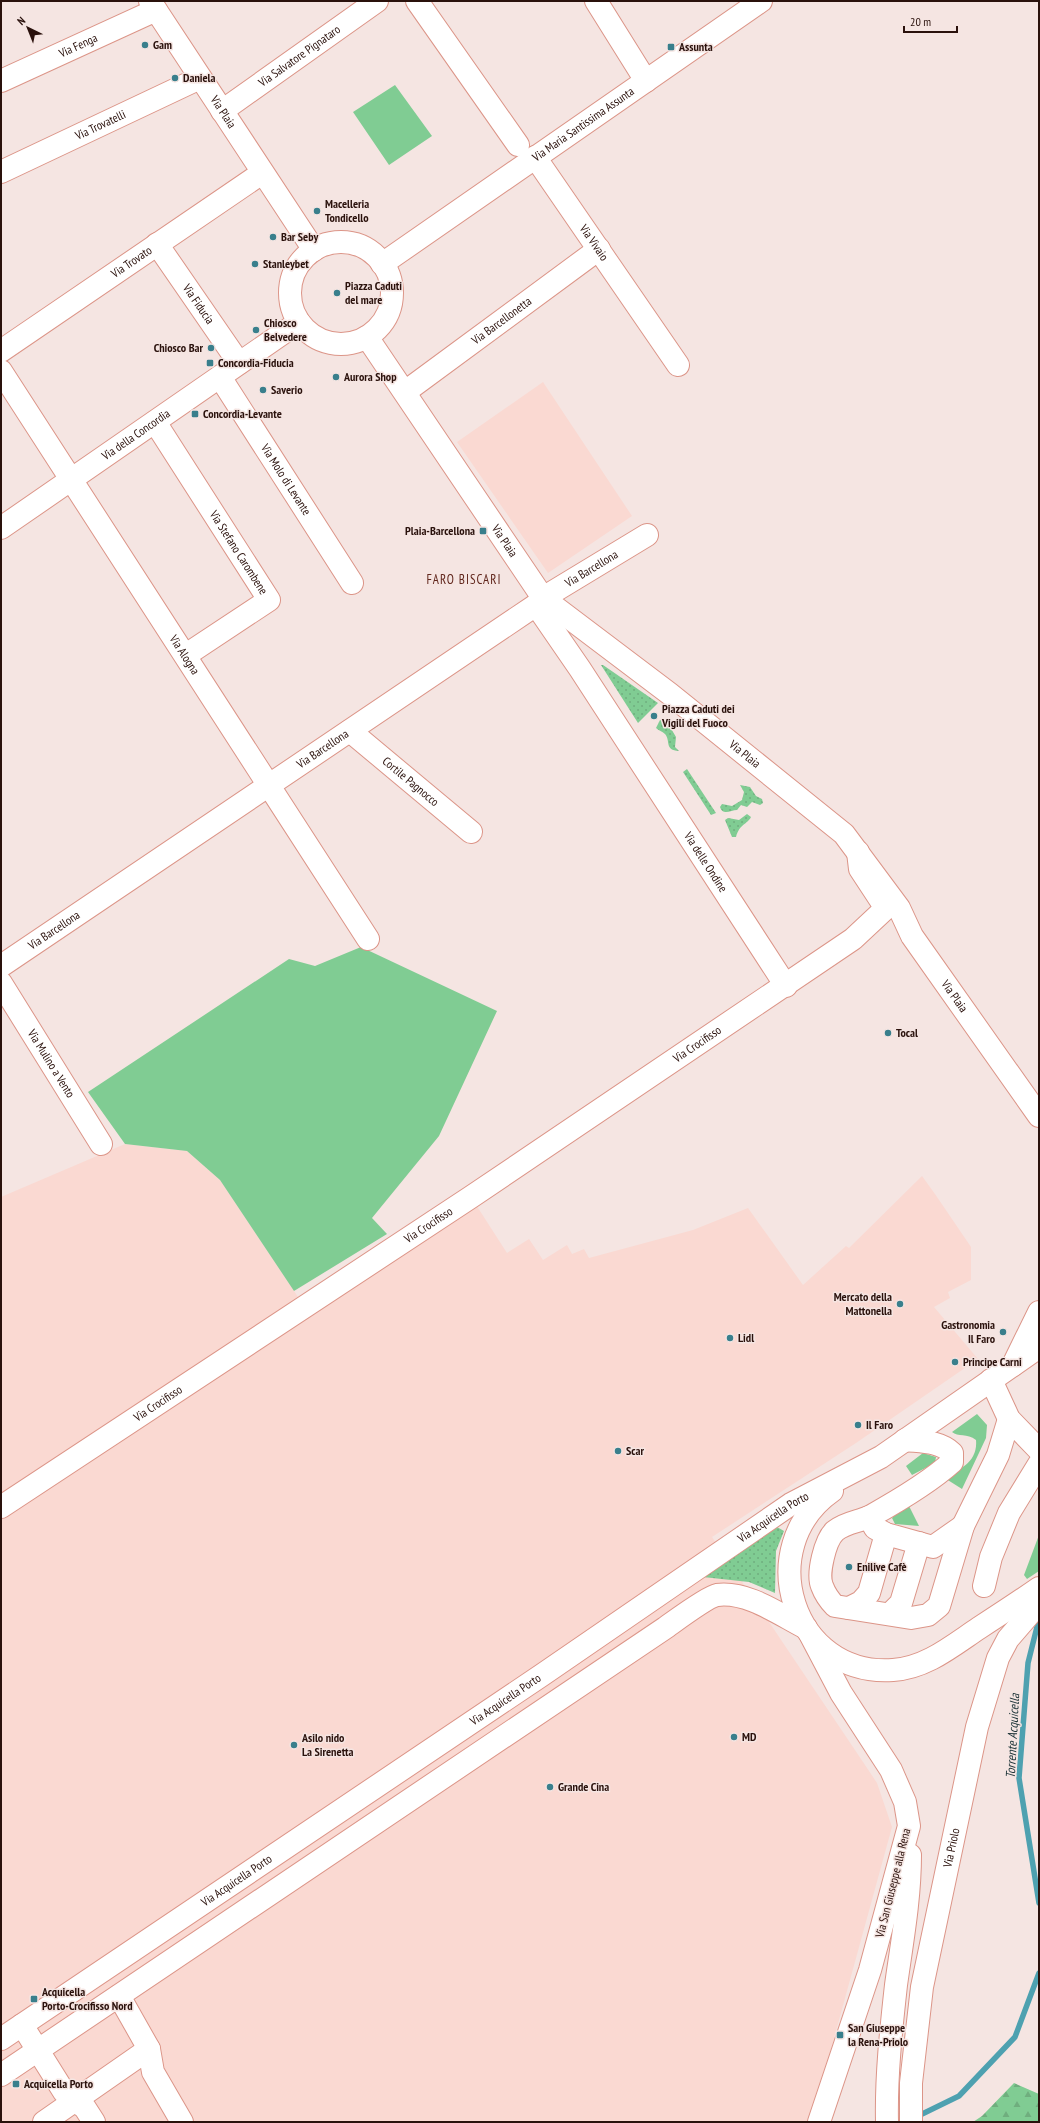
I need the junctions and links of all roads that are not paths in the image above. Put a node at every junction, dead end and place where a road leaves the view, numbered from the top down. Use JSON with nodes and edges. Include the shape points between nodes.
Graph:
{"nodes":[{"id":1,"x":377,"y":1,"type":"edge"},
{"id":2,"x":417,"y":1,"type":"edge"},
{"id":3,"x":596,"y":1,"type":"edge"},
{"id":4,"x":761,"y":1,"type":"edge"},
{"id":5,"x":153,"y":6,"type":"edge"},
{"id":6,"x":200,"y":78,"type":"junction"},
{"id":7,"x":1,"y":81,"type":"edge"},
{"id":8,"x":646,"y":81,"type":"junction"},
{"id":9,"x":222,"y":111,"type":"junction"},
{"id":10,"x":527,"y":151,"type":"junction"},
{"id":11,"x":1,"y":172,"type":"edge"},
{"id":12,"x":262,"y":173,"type":"junction"},
{"id":13,"x":157,"y":244,"type":"junction"},
{"id":14,"x":599,"y":249,"type":"junction"},
{"id":15,"x":314,"y":250,"type":"junction"},
{"id":16,"x":382,"y":264,"type":"junction"},
{"id":17,"x":299,"y":322,"type":"junction"},
{"id":18,"x":367,"y":337,"type":"junction"},
{"id":19,"x":1,"y":351,"type":"edge"},
{"id":20,"x":239,"y":363,"type":"junction"},
{"id":21,"x":678,"y":365,"type":"dead end"},
{"id":22,"x":1,"y":371,"type":"edge"},
{"id":23,"x":220,"y":377,"type":"junction"},
{"id":24,"x":404,"y":392,"type":"junction"},
{"id":25,"x":155,"y":422,"type":"junction"},
{"id":26,"x":72,"y":480,"type":"junction"},
{"id":27,"x":1,"y":528,"type":"edge"},
{"id":28,"x":647,"y":535,"type":"dead end"},
{"id":29,"x":352,"y":583,"type":"dead end"},
{"id":30,"x":539,"y":601,"type":"junction"},
{"id":31,"x":608,"y":648,"type":"junction"},
{"id":32,"x":186,"y":655,"type":"junction"},
{"id":33,"x":580,"y":669,"type":"junction"},
{"id":34,"x":350,"y":731,"type":"junction"},
{"id":35,"x":269,"y":785,"type":"junction"},
{"id":36,"x":470,"y":832,"type":"dead end"},
{"id":37,"x":858,"y":852,"type":"junction"},
{"id":38,"x":912,"y":936,"type":"junction"},
{"id":39,"x":368,"y":939,"type":"dead end"},
{"id":40,"x":853,"y":940,"type":"junction"},
{"id":41,"x":1,"y":966,"type":"edge"},
{"id":42,"x":1,"y":983,"type":"edge"},
{"id":43,"x":786,"y":986,"type":"junction"},
{"id":44,"x":1038,"y":1112,"type":"edge"},
{"id":45,"x":101,"y":1144,"type":"dead end"},
{"id":46,"x":1039,"y":1312,"type":"edge"},
{"id":47,"x":1039,"y":1347,"type":"edge"},
{"id":48,"x":1013,"y":1365,"type":"junction"},
{"id":49,"x":991,"y":1380,"type":"junction"},
{"id":50,"x":1009,"y":1419,"type":"junction"},
{"id":51,"x":905,"y":1440,"type":"junction"},
{"id":52,"x":1039,"y":1450,"type":"edge"},
{"id":53,"x":881,"y":1457,"type":"junction"},
{"id":54,"x":1039,"y":1464,"type":"edge"},
{"id":55,"x":1,"y":1507,"type":"edge"},
{"id":56,"x":869,"y":1517,"type":"junction"},
{"id":57,"x":963,"y":1526,"type":"junction"},
{"id":58,"x":910,"y":1541,"type":"junction"},
{"id":59,"x":984,"y":1586,"type":"dead end"},
{"id":60,"x":1034,"y":1596,"type":"edge"},
{"id":61,"x":850,"y":1608,"type":"junction"},
{"id":62,"x":889,"y":1614,"type":"junction"},
{"id":63,"x":808,"y":1632,"type":"junction"},
{"id":64,"x":542,"y":1675,"type":"junction"},
{"id":65,"x":558,"y":1700,"type":"junction"},
{"id":66,"x":428,"y":1752,"type":"junction"},
{"id":67,"x":444,"y":1776,"type":"junction"},
{"id":68,"x":909,"y":1826,"type":"junction"},
{"id":69,"x":243,"y":1877,"type":"junction"},
{"id":70,"x":259,"y":1901,"type":"junction"},
{"id":71,"x":183,"y":1917,"type":"junction"},
{"id":72,"x":199,"y":1942,"type":"junction"},
{"id":73,"x":118,"y":1996,"type":"junction"},
{"id":74,"x":22,"y":2025,"type":"junction"},
{"id":75,"x":1,"y":2039,"type":"edge"},
{"id":76,"x":149,"y":2050,"type":"junction"},
{"id":77,"x":38,"y":2051,"type":"junction"},
{"id":78,"x":1,"y":2075,"type":"edge"},
{"id":79,"x":75,"y":2102,"type":"junction"},
{"id":80,"x":44,"y":2122,"type":"edge"},
{"id":81,"x":94,"y":2122,"type":"edge"},
{"id":82,"x":182,"y":2122,"type":"edge"},
{"id":83,"x":819,"y":2122,"type":"edge"},
{"id":84,"x":887,"y":2122,"type":"edge"},
{"id":85,"x":911,"y":2122,"type":"edge"}],
"edges":[{"from":1,"to":9,"type":"street","name":"Via Salvatore Pignataro"},
{"from":2,"to":10,"type":"street","name":"Via Vivaio"},
{"from":3,"to":8,"type":"street"},
{"from":4,"to":8,"type":"street","name":"Via Maria Santissima Assunta"},
{"from":5,"to":6,"type":"street","name":"Via Plaia"},
{"from":5,"to":7,"type":"street","name":"Via Fenga"},
{"from":6,"to":9,"type":"street","name":"Via Plaia"},
{"from":6,"to":11,"type":"street","name":"Via Trovatelli"},
{"from":8,"to":10,"type":"street","name":"Via Maria Santissima Assunta"},
{"from":9,"to":12,"type":"street","name":"Via Plaia"},
{"from":10,"to":14,"type":"street","name":"Via Vivaio"},
{"from":10,"to":16,"type":"street","name":"Via Maria Santissima Assunta"},
{"from":12,"to":13,"type":"street","name":"Via Trovato"},
{"from":12,"to":15,"type":"street","name":"Via Plaia"},
{"from":13,"to":19,"type":"street","name":"Via Trovato"},
{"from":13,"to":20,"type":"street","name":"Via Fiducia"},
{"from":14,"to":21,"type":"street","name":"Via Vivaio"},
{"from":14,"to":24,"type":"street","name":"Via Barcellonetta"},
{"from":15,"to":16,"type":"street","via":[[330,244],[348,243],[370,252]]},
{"from":15,"to":17,"type":"street","via":[[297,268],[291,286],[291,305]]},
{"from":16,"to":18,"type":"street","via":[[390,283],[389,309],[379,327]]},
{"from":17,"to":18,"type":"street","via":[[312,335],[330,343],[349,343]]},
{"from":17,"to":20,"type":"street","name":"Via della Concordia"},
{"from":18,"to":24,"type":"street","name":"Via Plaia"},
{"from":20,"to":23,"type":"street","name":"Via della Concordia"},
{"from":22,"to":26,"type":"street","name":"Via Alogna"},
{"from":23,"to":25,"type":"street","name":"Via della Concordia"},
{"from":23,"to":29,"type":"street","name":"Via Molo di Levante"},
{"from":24,"to":30,"type":"street","name":"Via Plaia"},
{"from":25,"to":26,"type":"street","name":"Via della Concordia"},
{"from":25,"to":32,"type":"street","name":"Via Stefano Carombene","via":[[269,600]]},
{"from":26,"to":27,"type":"street","name":"Via della Concordia"},
{"from":26,"to":32,"type":"street","name":"Via Alogna"},
{"from":28,"to":30,"type":"street","name":"Via Barcellona"},
{"from":30,"to":31,"type":"street","name":"Via Plaia"},
{"from":30,"to":33,"type":"street","name":"Via delle Ondine"},
{"from":30,"to":34,"type":"street","name":"Via Barcellona"},
{"from":31,"to":33,"type":"street","via":[[597,646],[584,652],[580,659]]},
{"from":31,"to":37,"type":"street","name":"Via Plaia","via":[[670,694],[844,834]]},
{"from":32,"to":35,"type":"street","name":"Via Alogna"},
{"from":33,"to":43,"type":"street","name":"Via delle Ondine"},
{"from":34,"to":35,"type":"street","name":"Via Barcellona"},
{"from":34,"to":36,"type":"street","name":"Cortile Pagnocco"},
{"from":35,"to":39,"type":"street","name":"Via Alogna"},
{"from":35,"to":41,"type":"street","name":"Via Barcellona"},
{"from":37,"to":38,"type":"street","name":"Via Plaia","via":[[899,908]]},
{"from":37,"to":40,"type":"street","via":[[860,869],[884,904],[884,910]]},
{"from":38,"to":40,"type":"street","via":[[892,922]]},
{"from":38,"to":44,"type":"street","name":"Via Plaia"},
{"from":40,"to":43,"type":"street","name":"Via Crocifisso"},
{"from":42,"to":45,"type":"street","name":"Via Mulino a Vento"},
{"from":43,"to":55,"type":"street","name":"Via Crocifisso"},
{"from":46,"to":48,"type":"street"},
{"from":47,"to":48,"type":"street","name":"Via Acquicella Porto"},
{"from":48,"to":49,"type":"street","name":"Via Acquicella Porto"},
{"from":49,"to":50,"type":"street"},
{"from":49,"to":51,"type":"street","name":"Via Acquicella Porto"},
{"from":50,"to":52,"type":"street"},
{"from":50,"to":57,"type":"street","via":[[998,1454]]},
{"from":51,"to":53,"type":"street","name":"Via Acquicella Porto"},
{"from":51,"to":56,"type":"street","via":[[936,1443],[946,1447],[952,1452],[952,1462]]},
{"from":53,"to":63,"type":"street","name":"Via San Giuseppe alla Rena","via":[[828,1494],[813,1508],[794,1539],[788,1572],[792,1601]]},
{"from":53,"to":64,"type":"street","name":"Via Acquicella Porto","via":[[791,1504]]},
{"from":54,"to":59,"type":"street","via":[[1010,1513],[991,1557]]},
{"from":56,"to":58,"type":"street","via":[[875,1528]]},
{"from":56,"to":61,"type":"street","via":[[848,1523],[834,1532],[825,1550],[821,1584],[827,1598],[835,1606]]},
{"from":57,"to":58,"type":"street"},
{"from":57,"to":62,"type":"street","via":[[939,1606],[928,1615]]},
{"from":58,"to":61,"type":"street","via":[[870,1593]]},
{"from":58,"to":62,"type":"street","via":[[883,1596]]},
{"from":58,"to":62,"type":"street","via":[[916,1604]]},
{"from":60,"to":63,"type":"street","via":[[931,1659],[892,1670],[865,1668],[840,1659],[825,1649]]},
{"from":60,"to":85,"type":"street","name":"Via Priolo","via":[[998,1658],[977,1727],[922,1988],[911,2083]]},
{"from":61,"to":62,"type":"street"},
{"from":63,"to":65,"type":"street","via":[[755,1602],[737,1596],[716,1595]]},
{"from":63,"to":68,"type":"street","name":"Via San Giuseppe alla Rena","via":[[841,1693],[891,1770],[905,1802]]},
{"from":64,"to":65,"type":"street"},
{"from":64,"to":66,"type":"street","name":"Via Acquicella Porto"},
{"from":65,"to":67,"type":"street"},
{"from":66,"to":67,"type":"street"},
{"from":66,"to":69,"type":"street","name":"Via Acquicella Porto"},
{"from":67,"to":70,"type":"street"},
{"from":68,"to":83,"type":"street","name":"Via San Giuseppe alla Rena","via":[[870,1970]]},
{"from":68,"to":84,"type":"street","via":[[910,1887],[896,1987],[887,2091]]},
{"from":69,"to":70,"type":"street"},
{"from":69,"to":71,"type":"street","name":"Via Acquicella Porto"},
{"from":70,"to":72,"type":"street"},
{"from":71,"to":72,"type":"street"},
{"from":71,"to":74,"type":"street","name":"Via Acquicella Porto"},
{"from":72,"to":73,"type":"street"},
{"from":73,"to":76,"type":"street"},
{"from":73,"to":77,"type":"street"},
{"from":74,"to":75,"type":"street","name":"Via Acquicella Porto"},
{"from":74,"to":77,"type":"street"},
{"from":76,"to":79,"type":"street"},
{"from":76,"to":82,"type":"street","via":[[152,2072]]},
{"from":77,"to":78,"type":"street"},
{"from":77,"to":79,"type":"street","via":[[64,2092]]},
{"from":79,"to":80,"type":"street"},
{"from":79,"to":81,"type":"street","via":[[85,2108]]}]}
